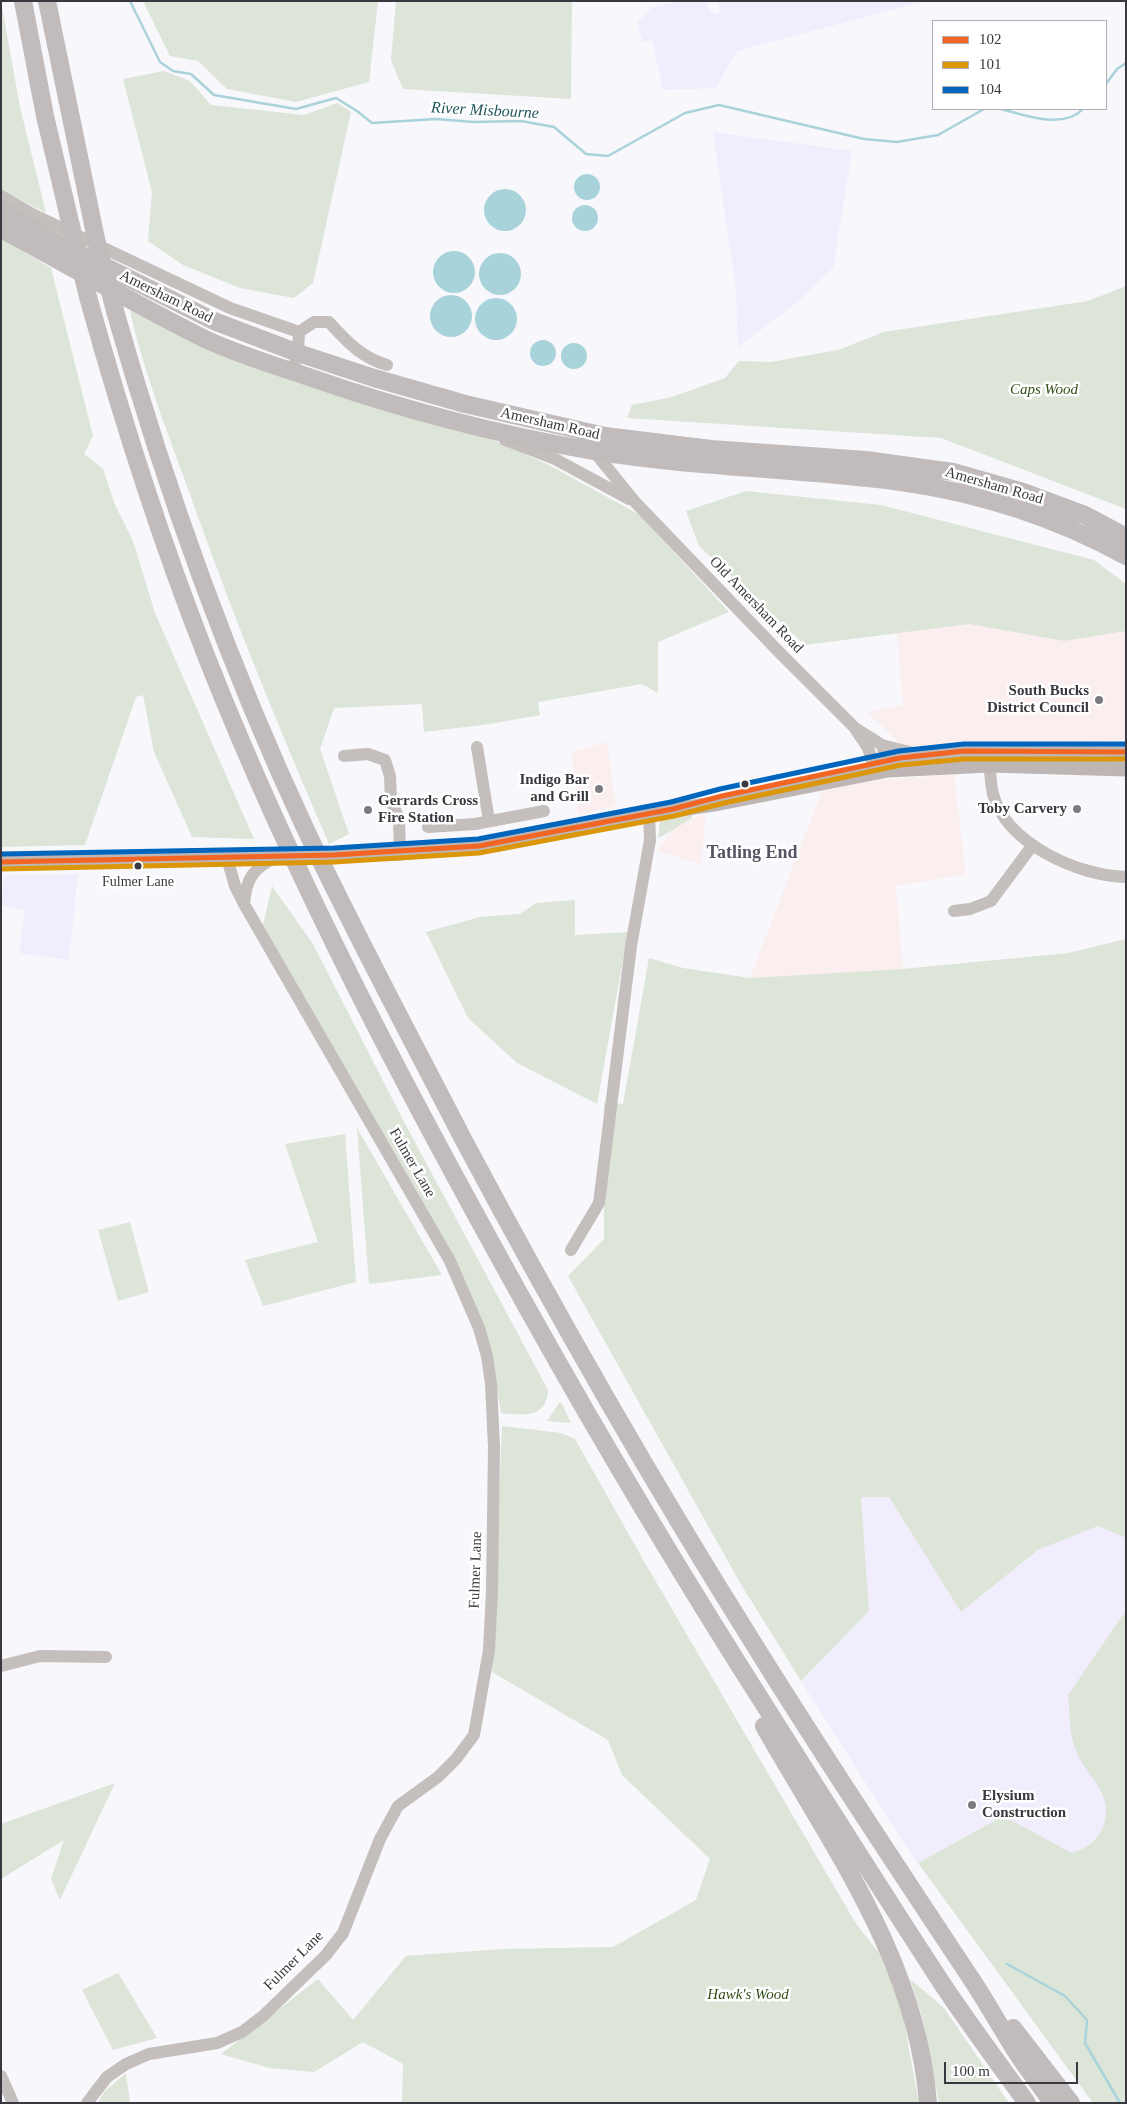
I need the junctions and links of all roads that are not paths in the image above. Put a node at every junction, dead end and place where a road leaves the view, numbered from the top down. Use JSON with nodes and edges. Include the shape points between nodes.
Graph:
{"nodes":[{"id":1,"x":23,"y":1,"type":"edge"},
{"id":2,"x":47,"y":1,"type":"edge"},
{"id":3,"x":1,"y":196,"type":"edge"},
{"id":4,"x":1,"y":209,"type":"edge"},
{"id":5,"x":1,"y":229,"type":"edge"},
{"id":6,"x":299,"y":332,"type":"junction"},
{"id":7,"x":298,"y":353,"type":"junction"},
{"id":8,"x":387,"y":365,"type":"dead end"},
{"id":9,"x":292,"y":372,"type":"junction"},
{"id":10,"x":550,"y":424,"type":"junction"},
{"id":11,"x":470,"y":427,"type":"junction"},
{"id":12,"x":594,"y":451,"type":"junction"},
{"id":13,"x":636,"y":503,"type":"junction"},
{"id":14,"x":1126,"y":538,"type":"edge"},
{"id":15,"x":1126,"y":556,"type":"edge"},
{"id":16,"x":855,"y":728,"type":"junction"},
{"id":17,"x":882,"y":745,"type":"junction"},
{"id":18,"x":477,"y":747,"type":"dead end"},
{"id":19,"x":1078,"y":751,"type":"junction"},
{"id":20,"x":1126,"y":752,"type":"edge"},
{"id":21,"x":921,"y":755,"type":"junction"},
{"id":22,"x":344,"y":756,"type":"dead end"},
{"id":23,"x":989,"y":758,"type":"junction"},
{"id":24,"x":881,"y":767,"type":"junction"},
{"id":25,"x":1085,"y":767,"type":"junction"},
{"id":26,"x":1126,"y":769,"type":"edge"},
{"id":27,"x":544,"y":811,"type":"dead end"},
{"id":28,"x":648,"y":814,"type":"junction"},
{"id":29,"x":489,"y":821,"type":"junction"},
{"id":30,"x":475,"y":824,"type":"junction"},
{"id":31,"x":428,"y":827,"type":"dead end"},
{"id":32,"x":479,"y":846,"type":"junction"},
{"id":33,"x":1032,"y":846,"type":"junction"},
{"id":34,"x":400,"y":853,"type":"junction"},
{"id":35,"x":278,"y":856,"type":"junction"},
{"id":36,"x":227,"y":858,"type":"junction"},
{"id":37,"x":1,"y":862,"type":"edge"},
{"id":38,"x":1126,"y":877,"type":"edge"},
{"id":39,"x":244,"y":904,"type":"junction"},
{"id":40,"x":954,"y":911,"type":"dead end"},
{"id":41,"x":571,"y":1250,"type":"dead end"},
{"id":42,"x":106,"y":1657,"type":"dead end"},
{"id":43,"x":732,"y":1657,"type":"junction"},
{"id":44,"x":1,"y":1666,"type":"edge"},
{"id":45,"x":979,"y":1991,"type":"junction"},
{"id":46,"x":1,"y":2076,"type":"edge"},
{"id":47,"x":13,"y":2103,"type":"edge"},
{"id":48,"x":87,"y":2103,"type":"edge"},
{"id":49,"x":928,"y":2103,"type":"edge"},
{"id":50,"x":1027,"y":2103,"type":"edge"},
{"id":51,"x":1052,"y":2103,"type":"edge"},
{"id":52,"x":1072,"y":2103,"type":"edge"}],
"edges":[{"from":1,"to":43,"type":"highway","bridge":true,"via":[[71,226],[121,412],[173,569],[231,717],[286,842],[379,1032],[468,1201],[600,1437]]},
{"from":2,"to":45,"type":"highway","bridge":true,"via":[[96,239],[160,457],[205,587],[274,758],[337,894],[489,1186],[626,1431],[755,1647]]},
{"from":3,"to":6,"type":"street","via":[[34,216],[230,308]]},
{"from":4,"to":7,"type":"highway","name":"Amersham Road","via":[[44,236],[206,316]]},
{"from":5,"to":9,"type":"highway","via":[[208,340]]},
{"from":6,"to":7,"type":"street"},
{"from":6,"to":8,"type":"street","via":[[314,322],[329,322],[365,356]]},
{"from":7,"to":9,"type":"street"},
{"from":7,"to":10,"type":"highway","name":"Amersham Road","via":[[428,394]]},
{"from":9,"to":11,"type":"highway"},
{"from":10,"to":12,"type":"street","name":"Old Amersham Road","via":[[577,436]]},
{"from":10,"to":14,"type":"highway","name":"Amersham Road","via":[[605,436],[866,460],[953,472],[1023,492],[1085,515]]},
{"from":11,"to":12,"type":"highway"},
{"from":11,"to":13,"type":"street","name":"Old Amersham Road","via":[[555,459]]},
{"from":12,"to":13,"type":"street","name":"Old Amersham Road"},
{"from":12,"to":15,"type":"highway","via":[[697,465],[901,482],[954,492],[1052,521]]},
{"from":13,"to":16,"type":"street","name":"Old Amersham Road"},
{"from":16,"to":17,"type":"street","name":"Old Amersham Road"},
{"from":16,"to":24,"type":"street","name":"Old Amersham Road"},
{"from":17,"to":21,"type":"street","name":"Old Amersham Road"},
{"from":17,"to":24,"type":"street"},
{"from":18,"to":29,"type":"street"},
{"from":19,"to":20,"type":"main road"},
{"from":19,"to":23,"type":"main road"},
{"from":19,"to":25,"type":"main road"},
{"from":21,"to":23,"type":"main road"},
{"from":21,"to":24,"type":"main road"},
{"from":22,"to":34,"type":"street","via":[[368,754],[385,760],[390,776],[391,802],[399,818]]},
{"from":23,"to":24,"type":"main road"},
{"from":23,"to":25,"type":"main road"},
{"from":23,"to":33,"type":"street","via":[[993,795],[1007,821]]},
{"from":24,"to":28,"type":"main road","via":[[720,803]]},
{"from":25,"to":26,"type":"main road"},
{"from":27,"to":29,"type":"street"},
{"from":28,"to":32,"type":"main road"},
{"from":28,"to":41,"type":"street","via":[[650,840],[631,946],[599,1203]]},
{"from":29,"to":30,"type":"street"},
{"from":30,"to":31,"type":"street"},
{"from":30,"to":32,"type":"street"},
{"from":32,"to":34,"type":"main road"},
{"from":33,"to":38,"type":"street","via":[[1066,864],[1111,877]]},
{"from":33,"to":40,"type":"street","via":[[991,901]]},
{"from":34,"to":35,"type":"main road","bridge":true},
{"from":35,"to":36,"type":"main road"},
{"from":35,"to":39,"type":"street","via":[[258,866],[253,873],[247,882]]},
{"from":36,"to":37,"type":"main road"},
{"from":36,"to":39,"type":"street","name":"Fulmer Lane"},
{"from":39,"to":48,"type":"street","name":"Fulmer Lane","via":[[450,1261],[479,1328],[490,1375],[494,1447],[488,1650],[474,1735],[438,1777],[398,1806],[380,1839],[343,1933],[326,1955],[242,2032],[217,2043],[149,2054],[126,2064],[108,2077]]},
{"from":42,"to":44,"type":"street","via":[[40,1656]]},
{"from":43,"to":49,"type":"highway","via":[[759,1717],[868,1905],[893,1957],[918,2036]]},
{"from":43,"to":50,"type":"highway","via":[[934,1972]]},
{"from":45,"to":51,"type":"highway"},
{"from":45,"to":52,"type":"highway"},
{"from":46,"to":47,"type":"street"}]}
